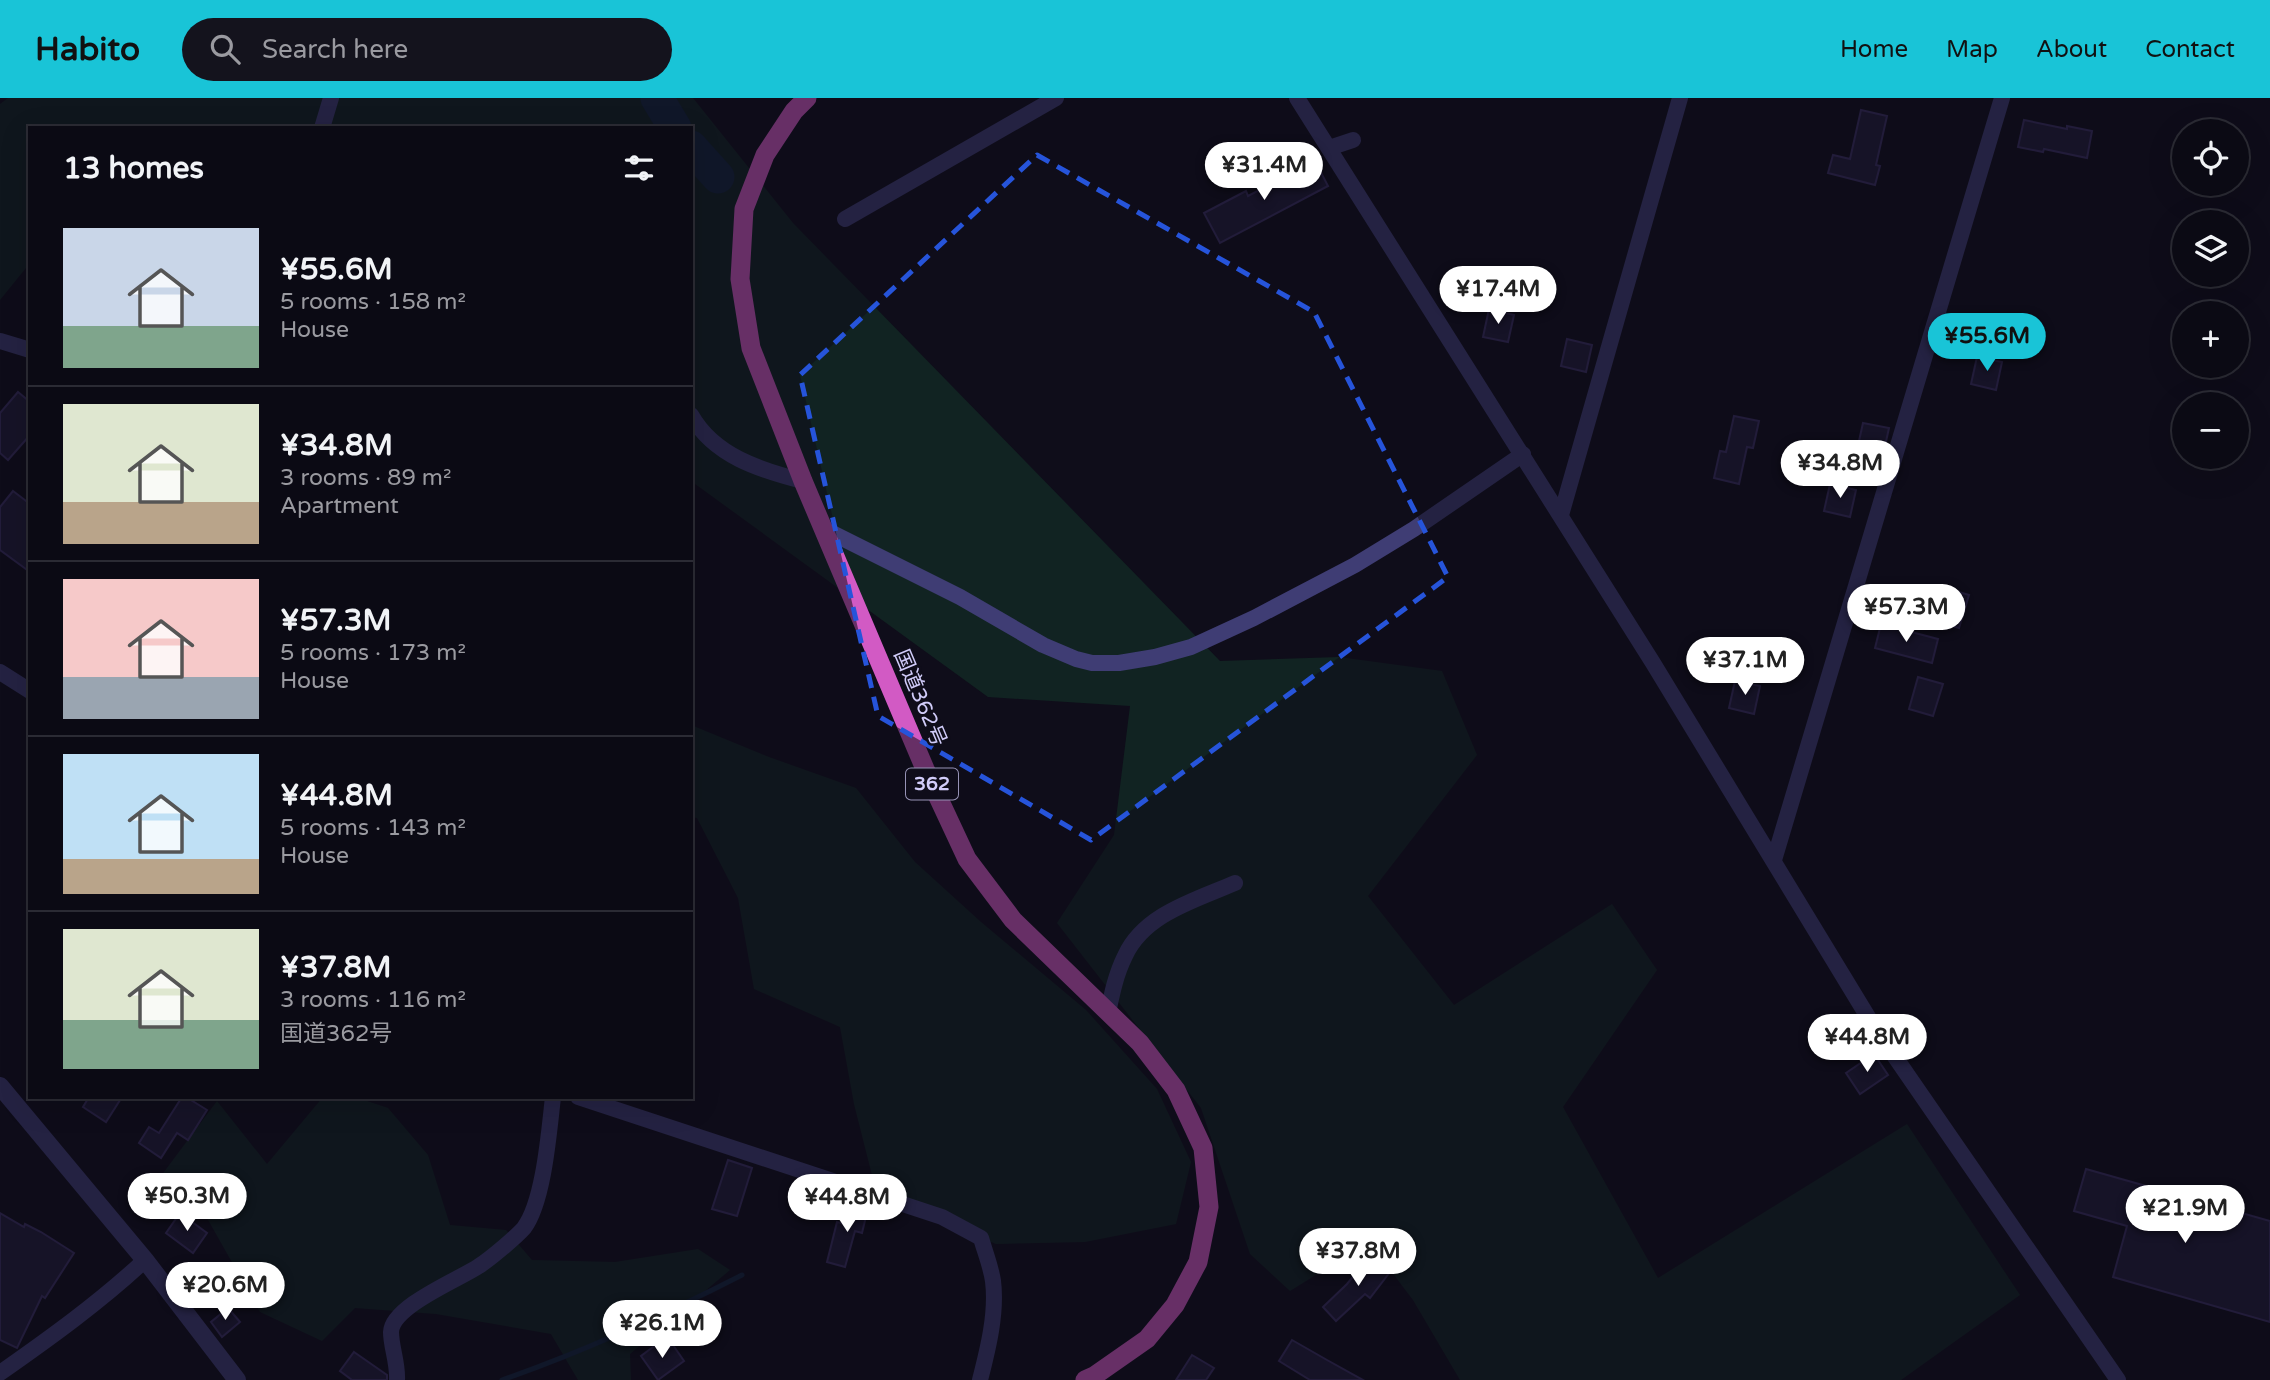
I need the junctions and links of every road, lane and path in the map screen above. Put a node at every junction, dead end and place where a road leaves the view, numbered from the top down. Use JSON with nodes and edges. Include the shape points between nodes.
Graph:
{"nodes":[{"id":1,"x":331,"y":98,"type":"edge"},
{"id":2,"x":807,"y":98,"type":"edge"},
{"id":3,"x":1056,"y":98,"type":"edge"},
{"id":4,"x":1297,"y":98,"type":"edge"},
{"id":5,"x":1680,"y":98,"type":"edge"},
{"id":6,"x":2002,"y":98,"type":"edge"},
{"id":7,"x":323,"y":126,"type":"edge"},
{"id":8,"x":1353,"y":140,"type":"dead end"},
{"id":9,"x":1329,"y":148,"type":"junction"},
{"id":10,"x":845,"y":219,"type":"dead end"},
{"id":11,"x":0,"y":341,"type":"edge"},
{"id":12,"x":28,"y":349,"type":"edge"},
{"id":13,"x":693,"y":418,"type":"edge"},
{"id":14,"x":1523,"y":454,"type":"junction"},
{"id":15,"x":803,"y":481,"type":"junction"},
{"id":16,"x":1561,"y":515,"type":"junction"},
{"id":17,"x":824,"y":529,"type":"junction"},
{"id":18,"x":0,"y":672,"type":"edge"},
{"id":19,"x":28,"y":690,"type":"edge"},
{"id":20,"x":1774,"y":860,"type":"junction"},
{"id":21,"x":1235,"y":883,"type":"dead end"},
{"id":22,"x":1108,"y":1013,"type":"junction"},
{"id":23,"x":0,"y":1086,"type":"edge"},
{"id":24,"x":553,"y":1099,"type":"edge"},
{"id":25,"x":584,"y":1099,"type":"edge"},
{"id":26,"x":145,"y":1260,"type":"junction"},
{"id":27,"x":0,"y":1373,"type":"edge"},
{"id":28,"x":237,"y":1380,"type":"edge"},
{"id":29,"x":397,"y":1380,"type":"edge"},
{"id":30,"x":981,"y":1380,"type":"edge"},
{"id":31,"x":1085,"y":1380,"type":"edge"},
{"id":32,"x":2118,"y":1380,"type":"edge"}],
"edges":[{"from":1,"to":7,"type":"street"},
{"from":2,"to":15,"type":"highway","name":"国道362号","number":"362","via":[[765,155],[744,209],[740,279],[751,348]]},
{"from":3,"to":10,"type":"street"},
{"from":4,"to":9,"type":"street"},
{"from":5,"to":16,"type":"street"},
{"from":6,"to":20,"type":"street"},
{"from":8,"to":9,"type":"street"},
{"from":9,"to":14,"type":"street"},
{"from":11,"to":12,"type":"street"},
{"from":13,"to":15,"type":"street","via":[[701,431],[729,453],[765,471]]},
{"from":14,"to":16,"type":"street"},
{"from":14,"to":17,"type":"street","via":[[1355,565],[1254,618],[1191,647],[1119,663],[1092,663],[1043,645],[960,597]]},
{"from":15,"to":17,"type":"highway","name":"国道362号","number":"362"},
{"from":16,"to":20,"type":"street"},
{"from":17,"to":22,"type":"highway","name":"国道362号","number":"362","via":[[967,859],[1013,920]]},
{"from":18,"to":19,"type":"street"},
{"from":20,"to":32,"type":"street","via":[[1871,1022]]},
{"from":21,"to":22,"type":"street","via":[[1146,926],[1126,953]]},
{"from":22,"to":31,"type":"highway","name":"国道362号","number":"362","via":[[1140,1042],[1175,1090],[1203,1148],[1209,1208],[1198,1262],[1175,1305],[1147,1339]]},
{"from":23,"to":26,"type":"street"},
{"from":24,"to":29,"type":"street","via":[[540,1186],[524,1228],[479,1266],[416,1302],[396,1320],[391,1331]]},
{"from":25,"to":30,"type":"street","via":[[942,1217],[981,1238],[994,1296]]},
{"from":26,"to":27,"type":"street","via":[[50,1339]]},
{"from":26,"to":28,"type":"street"}]}
